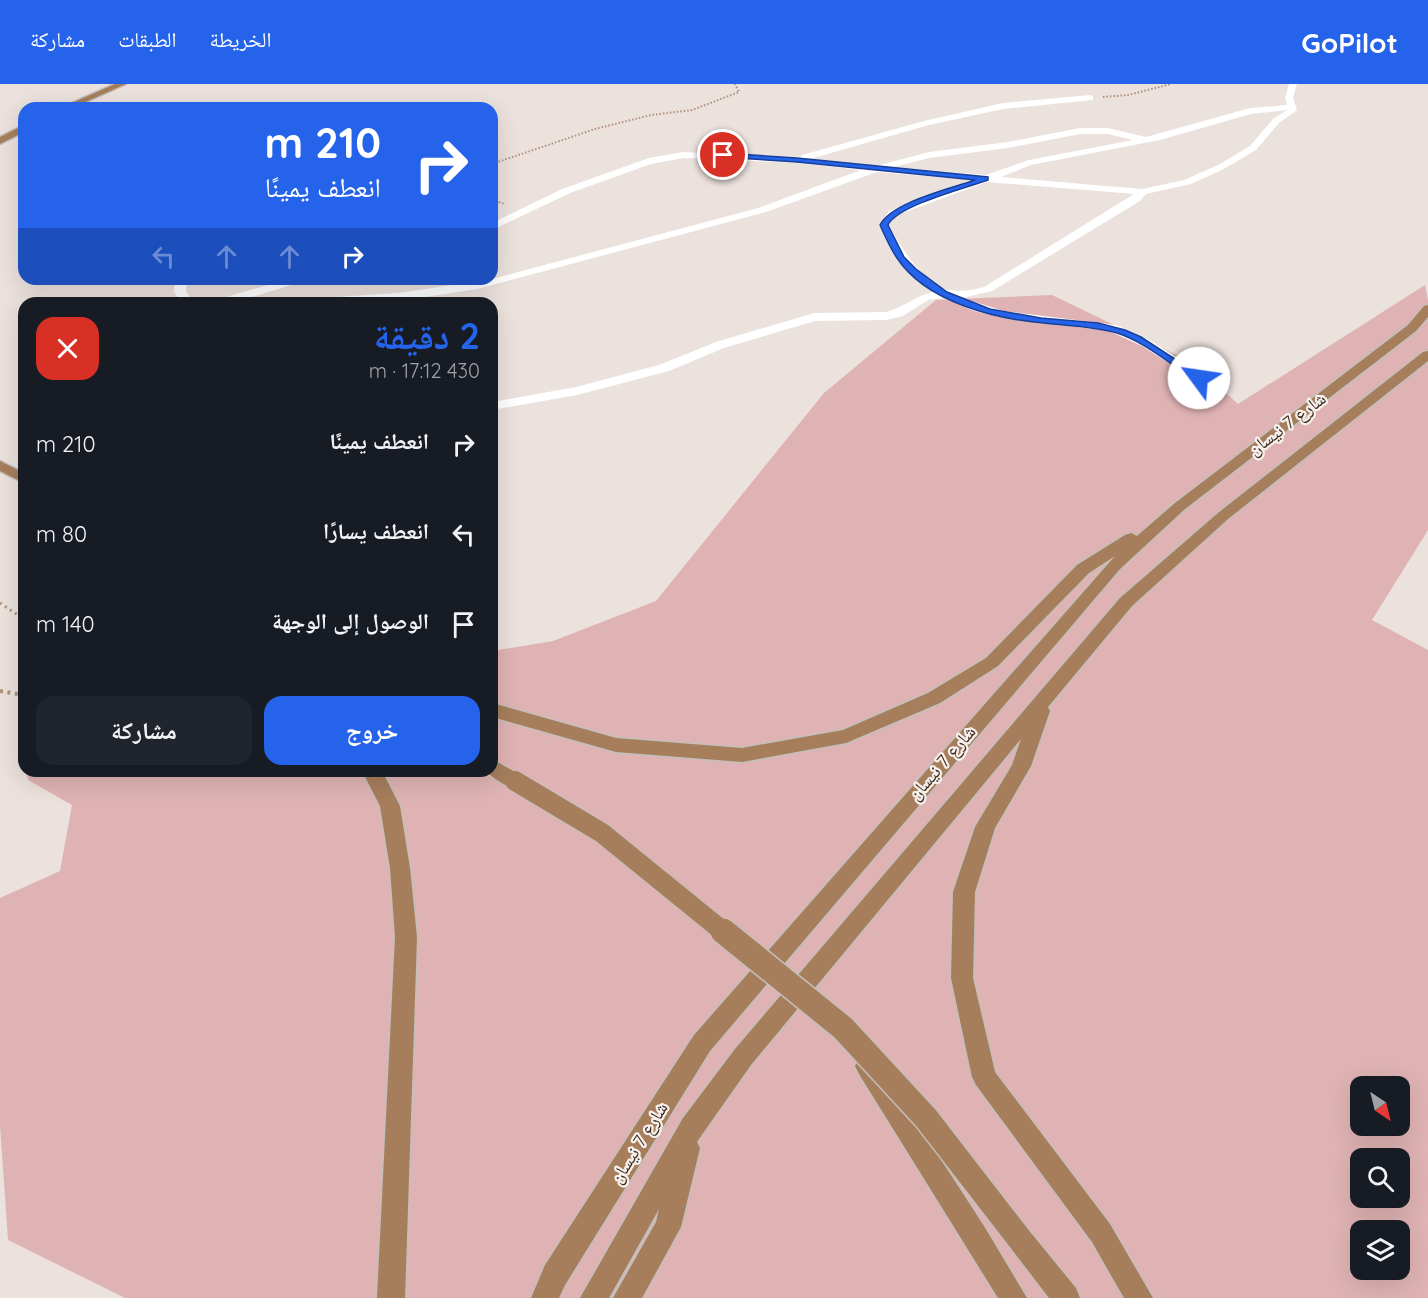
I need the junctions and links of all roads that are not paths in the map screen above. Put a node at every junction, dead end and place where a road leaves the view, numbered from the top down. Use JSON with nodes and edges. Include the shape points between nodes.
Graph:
{"nodes":[{"id":1,"x":122,"y":84,"type":"edge"},
{"id":2,"x":1293,"y":84,"type":"edge"},
{"id":3,"x":1090,"y":98,"type":"road end"},
{"id":4,"x":78,"y":102,"type":"edge"},
{"id":5,"x":1292,"y":107,"type":"junction"},
{"id":6,"x":18,"y":131,"type":"edge"},
{"id":7,"x":1145,"y":140,"type":"junction"},
{"id":8,"x":0,"y":141,"type":"edge"},
{"id":9,"x":797,"y":160,"type":"junction"},
{"id":10,"x":876,"y":169,"type":"junction"},
{"id":11,"x":985,"y":178,"type":"junction"},
{"id":12,"x":1143,"y":192,"type":"junction"},
{"id":13,"x":498,"y":224,"type":"edge"},
{"id":14,"x":498,"y":279,"type":"edge"},
{"id":15,"x":281,"y":285,"type":"edge"},
{"id":16,"x":477,"y":285,"type":"edge"},
{"id":17,"x":988,"y":289,"type":"junction"},
{"id":18,"x":944,"y":294,"type":"junction"},
{"id":19,"x":243,"y":297,"type":"edge"},
{"id":20,"x":399,"y":297,"type":"edge"},
{"id":21,"x":1428,"y":309,"type":"edge"},
{"id":22,"x":1003,"y":314,"type":"junction"},
{"id":23,"x":1428,"y":355,"type":"edge"},
{"id":24,"x":1199,"y":378,"type":"dead end"},
{"id":25,"x":498,"y":405,"type":"edge"},
{"id":26,"x":0,"y":465,"type":"edge"},
{"id":27,"x":18,"y":476,"type":"edge"},
{"id":28,"x":1180,"y":506,"type":"junction"},
{"id":29,"x":1044,"y":701,"type":"junction"},
{"id":30,"x":498,"y":712,"type":"edge"},
{"id":31,"x":498,"y":770,"type":"edge"},
{"id":32,"x":375,"y":777,"type":"edge"},
{"id":33,"x":843,"y":1028,"type":"junction"},
{"id":34,"x":692,"y":1127,"type":"junction"},
{"id":35,"x":390,"y":1298,"type":"edge"},
{"id":36,"x":545,"y":1298,"type":"edge"},
{"id":37,"x":594,"y":1298,"type":"edge"},
{"id":38,"x":627,"y":1298,"type":"edge"},
{"id":39,"x":1013,"y":1298,"type":"edge"},
{"id":40,"x":1066,"y":1298,"type":"edge"},
{"id":41,"x":1138,"y":1298,"type":"edge"}],
"edges":[{"from":1,"to":4,"type":"main road"},
{"from":2,"to":5,"type":"street","via":[[1289,94]]},
{"from":3,"to":9,"type":"street","via":[[1003,106]]},
{"from":5,"to":7,"type":"street","via":[[1250,111]]},
{"from":5,"to":12,"type":"street","via":[[1244,154],[1187,182]]},
{"from":6,"to":8,"type":"main road"},
{"from":7,"to":10,"type":"street","via":[[1116,132],[1080,131],[929,155]]},
{"from":7,"to":11,"type":"street","via":[[1029,163]]},
{"from":9,"to":10,"type":"street"},
{"from":9,"to":13,"type":"street","via":[[699,154],[660,158],[566,191]]},
{"from":10,"to":11,"type":"street"},
{"from":10,"to":14,"type":"street","via":[[762,210]]},
{"from":11,"to":12,"type":"street"},
{"from":11,"to":18,"type":"street","via":[[903,208],[884,225],[901,258]]},
{"from":12,"to":17,"type":"street","via":[[1136,200]]},
{"from":15,"to":19,"type":"street"},
{"from":16,"to":20,"type":"street"},
{"from":17,"to":18,"type":"street"},
{"from":17,"to":22,"type":"street"},
{"from":18,"to":22,"type":"street"},
{"from":18,"to":25,"type":"street","via":[[925,297],[892,315],[814,317],[720,345],[664,368],[577,391]]},
{"from":21,"to":28,"type":"main road","name":"شارع 7 نيسان","via":[[1412,328]]},
{"from":22,"to":24,"type":"street","via":[[1122,332]]},
{"from":23,"to":29,"type":"main road","name":"شارع 7 نيسان","via":[[1223,516],[1126,602]]},
{"from":26,"to":27,"type":"main road"},
{"from":28,"to":30,"type":"main road","via":[[1083,568],[992,662],[934,699],[846,735],[742,755],[616,745]]},
{"from":28,"to":36,"type":"main road","name":"شارع 7 نيسان","via":[[1114,565],[702,1043],[555,1275]]},
{"from":29,"to":34,"type":"main road","name":"شارع 7 نيسان","via":[[743,1057]]},
{"from":29,"to":41,"type":"main road","via":[[1021,766],[985,826],[964,892],[962,978],[984,1077],[1101,1233]]},
{"from":31,"to":33,"type":"main road","bridge":true,"via":[[602,833]]},
{"from":32,"to":35,"type":"main road","via":[[390,806],[406,937]]},
{"from":33,"to":39,"type":"main road","bridge":true},
{"from":33,"to":40,"type":"main road","bridge":true,"via":[[926,1118]]},
{"from":34,"to":37,"type":"main road","name":"شارع 7 نيسان"},
{"from":34,"to":38,"type":"main road","via":[[668,1227]]}]}
